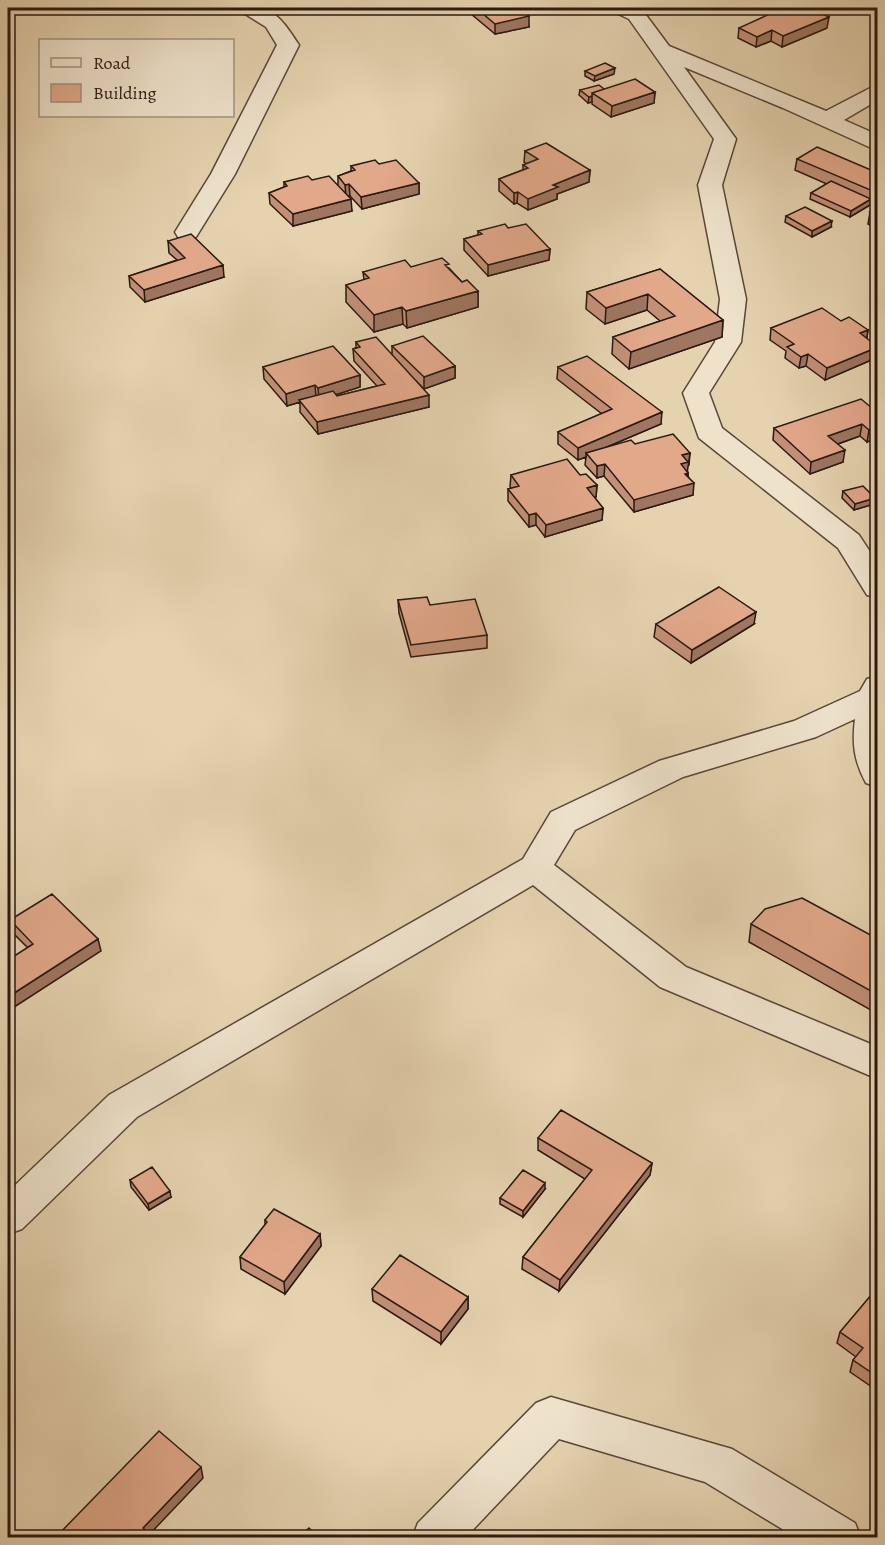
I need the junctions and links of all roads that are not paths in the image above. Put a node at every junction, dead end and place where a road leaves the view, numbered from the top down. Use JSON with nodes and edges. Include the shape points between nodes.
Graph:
{"nodes":[{"id":1,"x":249,"y":8,"type":"edge"},
{"id":2,"x":621,"y":8,"type":"edge"},
{"id":3,"x":664,"y":51,"type":"junction"},
{"id":4,"x":878,"y":91,"type":"edge"},
{"id":5,"x":828,"y":120,"type":"junction"},
{"id":6,"x":878,"y":144,"type":"edge"},
{"id":7,"x":187,"y":232,"type":"dead end"},
{"id":8,"x":878,"y":588,"type":"edge"},
{"id":9,"x":875,"y":693,"type":"edge"},
{"id":10,"x":878,"y":775,"type":"edge"},
{"id":11,"x":535,"y":868,"type":"junction"},
{"id":12,"x":878,"y":1064,"type":"edge"},
{"id":13,"x":8,"y":1217,"type":"edge"},
{"id":14,"x":434,"y":1538,"type":"edge"},
{"id":15,"x":839,"y":1538,"type":"edge"}],
"edges":[{"from":1,"to":7,"type":"street","via":[[274,22],[288,45],[223,174]]},
{"from":2,"to":3,"type":"street","via":[[636,15]]},
{"from":3,"to":5,"type":"street"},
{"from":3,"to":8,"type":"street","via":[[725,138],[710,185],[734,299],[728,342],[696,393],[709,432],[849,542]]},
{"from":4,"to":5,"type":"street"},
{"from":5,"to":6,"type":"street"},
{"from":9,"to":10,"type":"street","via":[[868,744]]},
{"from":9,"to":11,"type":"street","via":[[805,729],[671,769],[563,821]]},
{"from":11,"to":12,"type":"street","via":[[673,977]]},
{"from":11,"to":13,"type":"street","via":[[123,1106]]},
{"from":14,"to":15,"type":"street","via":[[551,1418],[716,1464]]}]}
